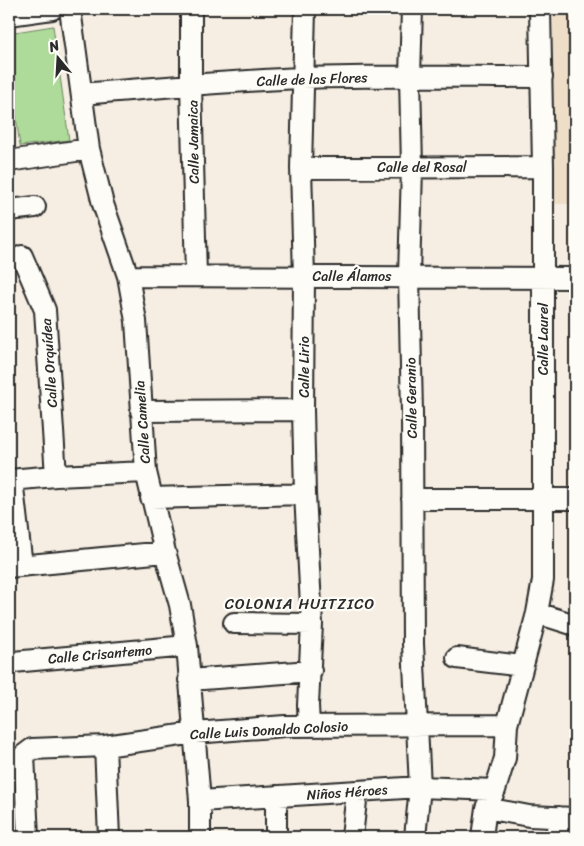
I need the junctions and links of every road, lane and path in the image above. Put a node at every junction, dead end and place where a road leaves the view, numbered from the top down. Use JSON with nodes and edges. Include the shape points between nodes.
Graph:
{"nodes":[{"id":1,"x":52,"y":9,"type":"edge"},
{"id":2,"x":70,"y":9,"type":"edge"},
{"id":3,"x":191,"y":9,"type":"edge"},
{"id":4,"x":305,"y":9,"type":"edge"},
{"id":5,"x":412,"y":9,"type":"edge"},
{"id":6,"x":540,"y":9,"type":"edge"},
{"id":7,"x":9,"y":15,"type":"edge"},
{"id":8,"x":410,"y":76,"type":"junction"},
{"id":9,"x":542,"y":77,"type":"junction"},
{"id":10,"x":302,"y":78,"type":"junction"},
{"id":11,"x":191,"y":85,"type":"junction"},
{"id":12,"x":82,"y":94,"type":"junction"},
{"id":13,"x":89,"y":149,"type":"junction"},
{"id":14,"x":9,"y":161,"type":"edge"},
{"id":15,"x":543,"y":167,"type":"junction"},
{"id":16,"x":301,"y":168,"type":"junction"},
{"id":17,"x":412,"y":168,"type":"junction"},
{"id":18,"x":35,"y":207,"type":"dead end"},
{"id":19,"x":9,"y":210,"type":"edge"},
{"id":20,"x":22,"y":256,"type":"dead end"},
{"id":21,"x":128,"y":276,"type":"junction"},
{"id":22,"x":196,"y":276,"type":"junction"},
{"id":23,"x":409,"y":276,"type":"junction"},
{"id":24,"x":304,"y":277,"type":"junction"},
{"id":25,"x":543,"y":278,"type":"junction"},
{"id":26,"x":575,"y":278,"type":"edge"},
{"id":27,"x":303,"y":410,"type":"junction"},
{"id":28,"x":141,"y":411,"type":"junction"},
{"id":29,"x":146,"y":472,"type":"junction"},
{"id":30,"x":56,"y":476,"type":"junction"},
{"id":31,"x":10,"y":480,"type":"edge"},
{"id":32,"x":305,"y":494,"type":"junction"},
{"id":33,"x":151,"y":498,"type":"junction"},
{"id":34,"x":544,"y":498,"type":"junction"},
{"id":35,"x":412,"y":499,"type":"junction"},
{"id":36,"x":575,"y":499,"type":"edge"},
{"id":37,"x":165,"y":552,"type":"junction"},
{"id":38,"x":16,"y":567,"type":"edge"},
{"id":39,"x":537,"y":613,"type":"junction"},
{"id":40,"x":234,"y":623,"type":"dead end"},
{"id":41,"x":312,"y":624,"type":"junction"},
{"id":42,"x":575,"y":625,"type":"edge"},
{"id":43,"x":187,"y":646,"type":"junction"},
{"id":44,"x":457,"y":658,"type":"dead end"},
{"id":45,"x":12,"y":662,"type":"dead end"},
{"id":46,"x":522,"y":666,"type":"junction"},
{"id":47,"x":311,"y":671,"type":"junction"},
{"id":48,"x":189,"y":680,"type":"junction"},
{"id":49,"x":417,"y":724,"type":"junction"},
{"id":50,"x":507,"y":725,"type":"junction"},
{"id":51,"x":309,"y":726,"type":"junction"},
{"id":52,"x":196,"y":733,"type":"junction"},
{"id":53,"x":105,"y":746,"type":"junction"},
{"id":54,"x":420,"y":787,"type":"junction"},
{"id":55,"x":357,"y":792,"type":"junction"},
{"id":56,"x":276,"y":796,"type":"junction"},
{"id":57,"x":491,"y":799,"type":"junction"},
{"id":58,"x":200,"y":801,"type":"junction"},
{"id":59,"x":567,"y":818,"type":"edge"},
{"id":60,"x":28,"y":837,"type":"edge"},
{"id":61,"x":109,"y":837,"type":"edge"},
{"id":62,"x":200,"y":837,"type":"edge"},
{"id":63,"x":276,"y":837,"type":"edge"},
{"id":64,"x":352,"y":837,"type":"edge"},
{"id":65,"x":415,"y":837,"type":"edge"},
{"id":66,"x":482,"y":837,"type":"edge"},
{"id":67,"x":556,"y":837,"type":"edge"}],
"edges":[{"from":1,"to":7,"type":"street"},
{"from":2,"to":12,"type":"street","name":"Calle Camelia"},
{"from":3,"to":11,"type":"street","name":"Calle Jamaica"},
{"from":4,"to":10,"type":"street","name":"Calle Lirio"},
{"from":5,"to":8,"type":"street","name":"Calle Geranio"},
{"from":6,"to":9,"type":"street","name":"Calle Laurel"},
{"from":8,"to":9,"type":"street","name":"Calle de las Flores"},
{"from":8,"to":10,"type":"street","name":"Calle de las Flores"},
{"from":8,"to":17,"type":"street","name":"Calle Geranio"},
{"from":9,"to":15,"type":"street","name":"Calle Laurel"},
{"from":10,"to":11,"type":"street","name":"Calle de las Flores"},
{"from":10,"to":16,"type":"street","name":"Calle Lirio"},
{"from":11,"to":12,"type":"street","name":"Calle de las Flores"},
{"from":11,"to":22,"type":"street","name":"Calle Jamaica"},
{"from":12,"to":13,"type":"street","name":"Calle Camelia"},
{"from":13,"to":14,"type":"street"},
{"from":13,"to":21,"type":"street","name":"Calle Camelia","via":[[103,204]]},
{"from":15,"to":17,"type":"street","name":"Calle del Rosal"},
{"from":15,"to":25,"type":"street","name":"Calle Laurel"},
{"from":16,"to":17,"type":"street","name":"Calle del Rosal"},
{"from":16,"to":24,"type":"street","name":"Calle Lirio"},
{"from":17,"to":23,"type":"street","name":"Calle Geranio"},
{"from":18,"to":19,"type":"street"},
{"from":20,"to":30,"type":"street","name":"Calle Orquídea","via":[[45,310]]},
{"from":21,"to":22,"type":"street","name":"Calle Álamos"},
{"from":21,"to":28,"type":"street","name":"Calle Camelia","via":[[136,321]]},
{"from":22,"to":24,"type":"street","name":"Calle Álamos"},
{"from":23,"to":24,"type":"street","name":"Calle Álamos"},
{"from":23,"to":25,"type":"street","name":"Calle Álamos"},
{"from":23,"to":35,"type":"street","name":"Calle Geranio"},
{"from":24,"to":27,"type":"street","name":"Calle Lirio"},
{"from":25,"to":26,"type":"street","name":"Calle Álamos"},
{"from":25,"to":34,"type":"street","name":"Calle Laurel"},
{"from":27,"to":28,"type":"street"},
{"from":27,"to":32,"type":"street","name":"Calle Lirio"},
{"from":28,"to":29,"type":"street","name":"Calle Camelia"},
{"from":29,"to":30,"type":"street"},
{"from":29,"to":33,"type":"street","name":"Calle Camelia"},
{"from":30,"to":31,"type":"street"},
{"from":31,"to":38,"type":"street"},
{"from":32,"to":33,"type":"street"},
{"from":32,"to":41,"type":"street","name":"Calle Lirio"},
{"from":33,"to":37,"type":"street","name":"Calle Camelia"},
{"from":34,"to":35,"type":"street"},
{"from":34,"to":36,"type":"street"},
{"from":34,"to":39,"type":"street","name":"Calle Laurel","via":[[543,580]]},
{"from":35,"to":49,"type":"street","name":"Calle Geranio"},
{"from":37,"to":38,"type":"street"},
{"from":37,"to":43,"type":"street","name":"Calle Camelia","via":[[180,605]]},
{"from":39,"to":42,"type":"street"},
{"from":39,"to":46,"type":"street","name":"Calle Laurel"},
{"from":40,"to":41,"type":"street"},
{"from":41,"to":47,"type":"street","name":"Calle Lirio"},
{"from":43,"to":45,"type":"street","name":"Calle Crisantemo"},
{"from":43,"to":48,"type":"street","name":"Calle Camelia"},
{"from":44,"to":46,"type":"street"},
{"from":46,"to":50,"type":"street","name":"Calle Laurel"},
{"from":47,"to":48,"type":"street"},
{"from":47,"to":51,"type":"street","name":"Calle Lirio"},
{"from":48,"to":52,"type":"street","name":"Calle Camelia"},
{"from":49,"to":50,"type":"street","name":"Calle Luis Donaldo Colosio"},
{"from":49,"to":51,"type":"street","name":"Calle Luis Donaldo Colosio"},
{"from":49,"to":54,"type":"street","name":"Calle Geranio"},
{"from":50,"to":57,"type":"street","name":"Calle Laurel","via":[[505,758]]},
{"from":51,"to":52,"type":"street","name":"Calle Luis Donaldo Colosio"},
{"from":52,"to":53,"type":"street","name":"Calle Luis Donaldo Colosio"},
{"from":52,"to":58,"type":"street","name":"Calle Camelia"},
{"from":53,"to":60,"type":"street","name":"Calle Luis Donaldo Colosio","via":[[32,750],[24,755]]},
{"from":53,"to":61,"type":"street"},
{"from":54,"to":55,"type":"street","name":"Niños Héroes"},
{"from":54,"to":57,"type":"street","name":"Niños Héroes"},
{"from":54,"to":65,"type":"street","name":"Calle Geranio"},
{"from":55,"to":56,"type":"street","name":"Niños Héroes"},
{"from":55,"to":64,"type":"street"},
{"from":56,"to":58,"type":"street","name":"Niños Héroes"},
{"from":56,"to":63,"type":"street"},
{"from":57,"to":59,"type":"street","name":"Niños Héroes","via":[[529,816]]},
{"from":57,"to":66,"type":"street","name":"Calle Laurel"},
{"from":58,"to":62,"type":"street","name":"Calle Camelia"},
{"from":59,"to":67,"type":"street"}]}
